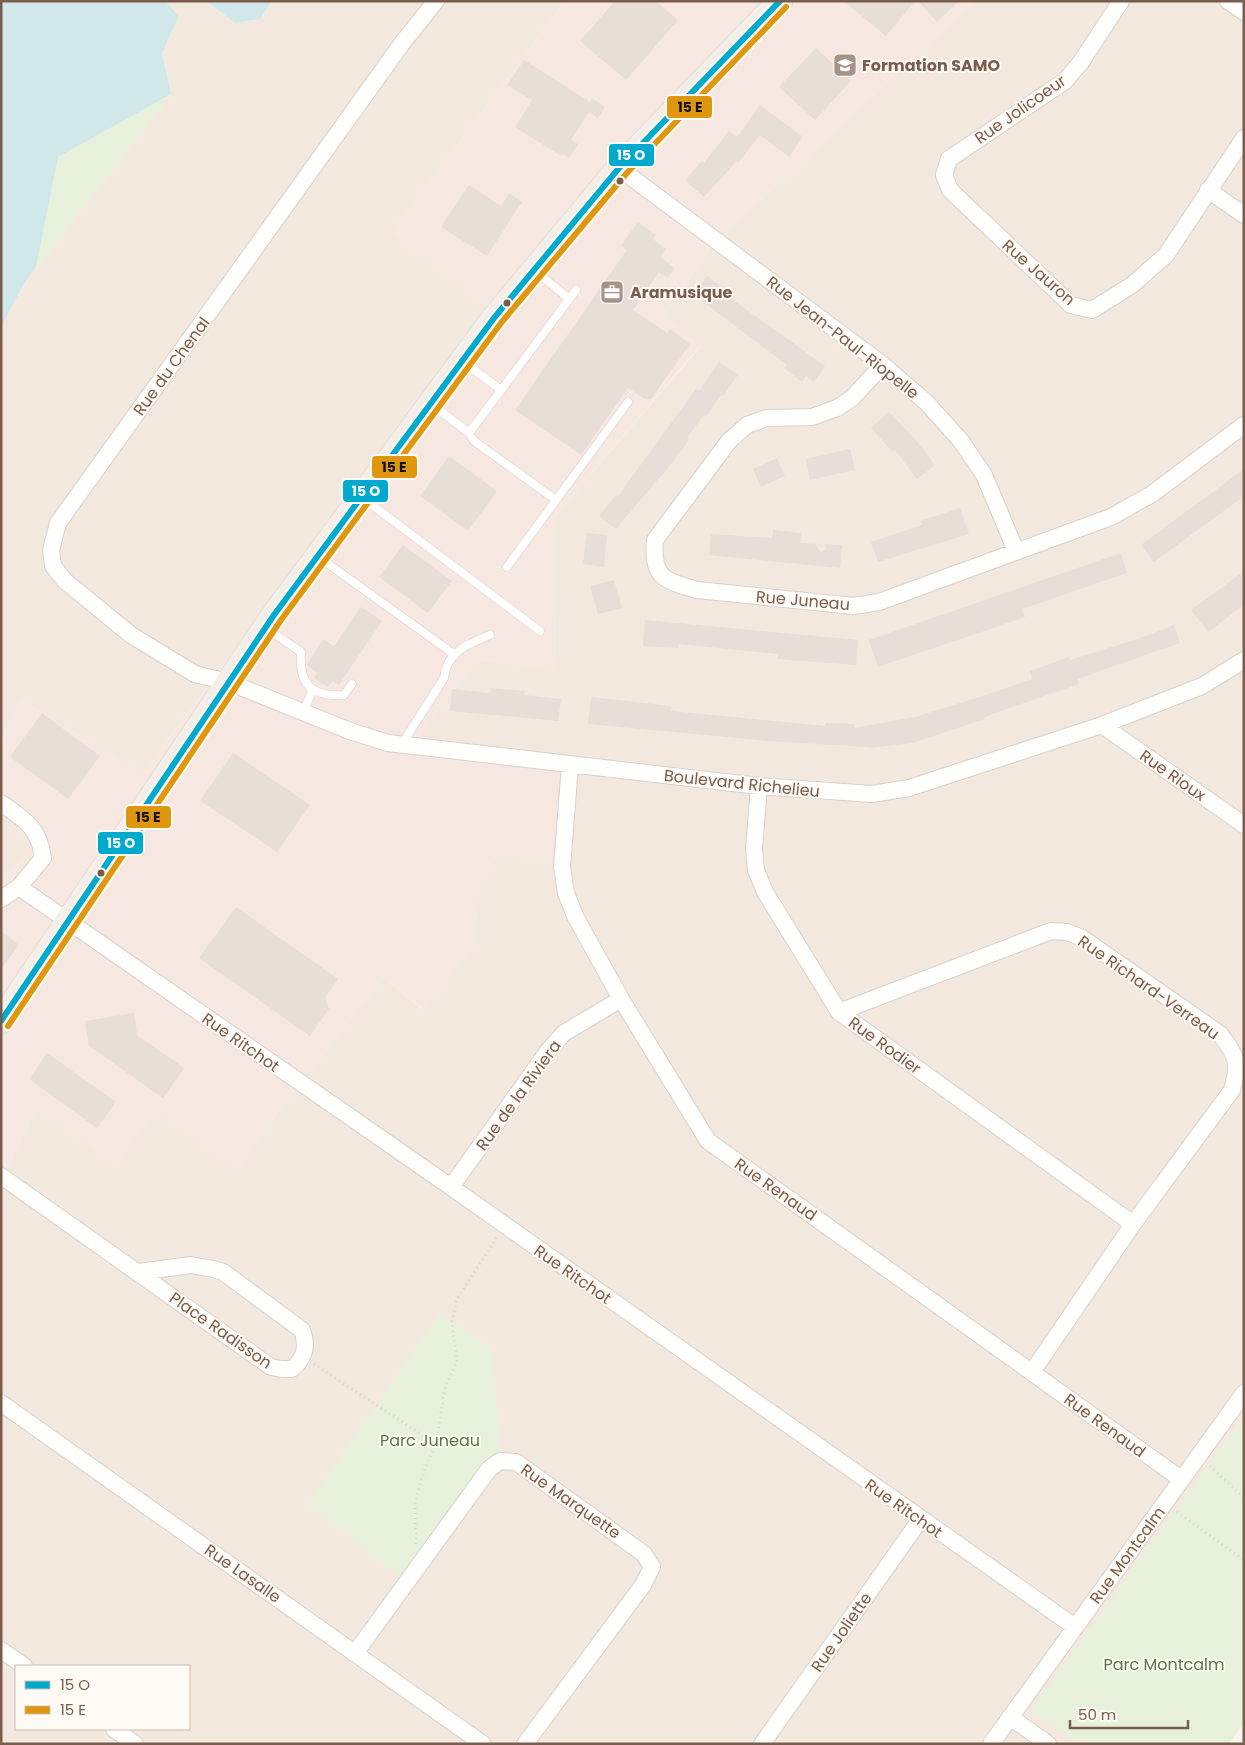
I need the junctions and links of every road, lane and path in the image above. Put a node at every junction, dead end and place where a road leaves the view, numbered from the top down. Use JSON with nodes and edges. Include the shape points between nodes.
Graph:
{"nodes":[{"id":1,"x":436,"y":1,"type":"edge"},
{"id":2,"x":780,"y":1,"type":"edge"},
{"id":3,"x":1121,"y":1,"type":"edge"},
{"id":4,"x":1228,"y":1,"type":"edge"},
{"id":5,"x":1244,"y":12,"type":"edge"},
{"id":6,"x":1244,"y":138,"type":"edge"},
{"id":7,"x":620,"y":168,"type":"junction"},
{"id":8,"x":950,"y":190,"type":"joint"},
{"id":9,"x":1208,"y":190,"type":"junction"},
{"id":10,"x":1244,"y":215,"type":"edge"},
{"id":11,"x":534,"y":270,"type":"junction"},
{"id":12,"x":576,"y":290,"type":"dead end"},
{"id":13,"x":569,"y":299,"type":"junction"},
{"id":14,"x":462,"y":361,"type":"junction"},
{"id":15,"x":883,"y":364,"type":"junction"},
{"id":16,"x":501,"y":390,"type":"junction"},
{"id":17,"x":628,"y":402,"type":"dead end"},
{"id":18,"x":430,"y":404,"type":"junction"},
{"id":19,"x":1244,"y":425,"type":"edge"},
{"id":20,"x":469,"y":433,"type":"junction"},
{"id":21,"x":361,"y":497,"type":"junction"},
{"id":22,"x":556,"y":500,"type":"junction"},
{"id":23,"x":1016,"y":551,"type":"junction"},
{"id":24,"x":318,"y":556,"type":"junction"},
{"id":25,"x":507,"y":567,"type":"dead end"},
{"id":26,"x":265,"y":628,"type":"junction"},
{"id":27,"x":540,"y":631,"type":"dead end"},
{"id":28,"x":490,"y":635,"type":"dead end"},
{"id":29,"x":455,"y":654,"type":"junction"},
{"id":30,"x":1244,"y":660,"type":"edge"},
{"id":31,"x":228,"y":682,"type":"junction"},
{"id":32,"x":352,"y":684,"type":"dead end"},
{"id":33,"x":314,"y":690,"type":"junction"},
{"id":34,"x":303,"y":712,"type":"junction"},
{"id":35,"x":1102,"y":725,"type":"junction"},
{"id":36,"x":402,"y":744,"type":"junction"},
{"id":37,"x":570,"y":765,"type":"junction"},
{"id":38,"x":759,"y":786,"type":"junction"},
{"id":39,"x":1,"y":803,"type":"edge"},
{"id":40,"x":1244,"y":825,"type":"edge"},
{"id":41,"x":19,"y":887,"type":"junction"},
{"id":42,"x":1,"y":899,"type":"edge"},
{"id":43,"x":69,"y":923,"type":"junction"},
{"id":44,"x":621,"y":999,"type":"junction"},
{"id":45,"x":839,"y":1012,"type":"junction"},
{"id":46,"x":1,"y":1021,"type":"edge"},
{"id":47,"x":1,"y":1176,"type":"edge"},
{"id":48,"x":451,"y":1187,"type":"junction"},
{"id":49,"x":1134,"y":1224,"type":"junction"},
{"id":50,"x":505,"y":1225,"type":"junction"},
{"id":51,"x":139,"y":1272,"type":"junction"},
{"id":52,"x":303,"y":1357,"type":"junction"},
{"id":53,"x":1032,"y":1372,"type":"junction"},
{"id":54,"x":1244,"y":1393,"type":"edge"},
{"id":55,"x":1,"y":1403,"type":"edge"},
{"id":56,"x":436,"y":1444,"type":"junction"},
{"id":57,"x":1199,"y":1455,"type":"junction"},
{"id":58,"x":1181,"y":1479,"type":"junction"},
{"id":59,"x":1244,"y":1498,"type":"edge"},
{"id":60,"x":1164,"y":1503,"type":"junction"},
{"id":61,"x":920,"y":1520,"type":"junction"},
{"id":62,"x":1244,"y":1560,"type":"edge"},
{"id":63,"x":418,"y":1566,"type":"junction"},
{"id":64,"x":1075,"y":1627,"type":"junction"},
{"id":65,"x":1,"y":1650,"type":"edge"},
{"id":66,"x":356,"y":1652,"type":"junction"},
{"id":67,"x":23,"y":1665,"type":"edge"},
{"id":68,"x":1010,"y":1717,"type":"junction"},
{"id":69,"x":115,"y":1730,"type":"edge"},
{"id":70,"x":135,"y":1744,"type":"edge"},
{"id":71,"x":483,"y":1744,"type":"edge"},
{"id":72,"x":525,"y":1744,"type":"edge"},
{"id":73,"x":762,"y":1744,"type":"edge"},
{"id":74,"x":991,"y":1744,"type":"edge"},
{"id":75,"x":1048,"y":1744,"type":"edge"}],
"edges":[{"from":1,"to":31,"type":"street","name":"Rue du Chenal","via":[[58,523],[51,550],[53,566],[65,581],[131,635],[195,674]]},
{"from":2,"to":7,"type":"main road"},
{"from":3,"to":8,"type":"street","name":"Rue Jolicoeur","via":[[1065,81],[949,160],[944,175]]},
{"from":4,"to":5,"type":"street"},
{"from":6,"to":9,"type":"street","name":"Rue Jauron"},
{"from":7,"to":11,"type":"main road"},
{"from":7,"to":15,"type":"street","name":"Rue Jean-Paul-Riopelle"},
{"from":8,"to":9,"type":"street","name":"Rue Jauron","via":[[1071,304],[1092,310],[1132,285],[1166,255]]},
{"from":9,"to":10,"type":"street"},
{"from":11,"to":13,"type":"lane"},
{"from":11,"to":14,"type":"main road"},
{"from":12,"to":13,"type":"lane"},
{"from":13,"to":16,"type":"lane"},
{"from":14,"to":16,"type":"lane"},
{"from":14,"to":18,"type":"main road"},
{"from":15,"to":23,"type":"street","name":"Rue Jean-Paul-Riopelle","via":[[928,403],[961,441],[984,475]]},
{"from":15,"to":23,"type":"street","name":"Rue Juneau","via":[[851,399],[837,408],[812,417],[767,418],[747,426],[729,441],[655,540],[654,559],[660,575],[675,584],[697,590],[854,606],[879,602]]},
{"from":16,"to":20,"type":"lane"},
{"from":17,"to":22,"type":"lane"},
{"from":18,"to":20,"type":"lane"},
{"from":18,"to":21,"type":"main road"},
{"from":19,"to":23,"type":"street","name":"Rue Juneau","via":[[1152,494],[1111,517]]},
{"from":20,"to":22,"type":"lane","via":[[474,442]]},
{"from":21,"to":24,"type":"main road"},
{"from":21,"to":27,"type":"lane"},
{"from":22,"to":25,"type":"lane"},
{"from":24,"to":26,"type":"main road"},
{"from":24,"to":29,"type":"lane"},
{"from":26,"to":31,"type":"main road"},
{"from":26,"to":33,"type":"lane","via":[[301,652],[303,681]]},
{"from":28,"to":29,"type":"lane","via":[[461,647]]},
{"from":29,"to":36,"type":"lane","via":[[445,666],[444,678]]},
{"from":30,"to":35,"type":"street","name":"Boulevard Richelieu","via":[[1202,686]]},
{"from":31,"to":34,"type":"street","name":"Boulevard Richelieu"},
{"from":31,"to":43,"type":"main road"},
{"from":32,"to":33,"type":"lane","via":[[344,695],[327,696]]},
{"from":33,"to":34,"type":"lane"},
{"from":34,"to":36,"type":"street","name":"Boulevard Richelieu","via":[[350,731]]},
{"from":35,"to":38,"type":"street","name":"Boulevard Richelieu","via":[[909,788],[872,794]]},
{"from":35,"to":40,"type":"street","name":"Rue Rioux"},
{"from":36,"to":37,"type":"street","name":"Boulevard Richelieu"},
{"from":37,"to":38,"type":"street","name":"Boulevard Richelieu"},
{"from":37,"to":44,"type":"street","name":"Rue Renaud","via":[[562,867],[566,893],[575,916]]},
{"from":38,"to":45,"type":"street","name":"Rue Rodier","via":[[754,849],[756,870],[765,892]]},
{"from":39,"to":41,"type":"street","via":[[32,826],[41,842],[43,858]]},
{"from":41,"to":42,"type":"street"},
{"from":41,"to":43,"type":"street","name":"Rue Ritchot"},
{"from":43,"to":46,"type":"main road"},
{"from":43,"to":48,"type":"street","name":"Rue Ritchot"},
{"from":44,"to":48,"type":"street","name":"Rue de la Riviera","via":[[564,1033],[548,1050]]},
{"from":44,"to":53,"type":"street","name":"Rue Renaud","via":[[708,1141]]},
{"from":45,"to":49,"type":"street","name":"Rue Rodier"},
{"from":45,"to":49,"type":"street","name":"Rue Richard-Verreau","via":[[1052,932],[1067,932],[1082,938],[1220,1034],[1234,1052],[1238,1071],[1232,1090]]},
{"from":47,"to":51,"type":"street","name":"Place Radisson"},
{"from":48,"to":50,"type":"street","name":"Rue Ritchot"},
{"from":49,"to":53,"type":"street","name":"Rue Richard-Verreau"},
{"from":50,"to":56,"type":"path","via":[[457,1299],[452,1321],[457,1362],[445,1387]]},
{"from":50,"to":61,"type":"street","name":"Rue Ritchot"},
{"from":51,"to":52,"type":"street","name":"Place Radisson","via":[[271,1366],[292,1369]]},
{"from":51,"to":52,"type":"street","name":"Place Radisson","via":[[191,1265],[223,1272],[302,1330],[305,1339]]},
{"from":52,"to":56,"type":"path"},
{"from":53,"to":58,"type":"street","name":"Rue Renaud"},
{"from":54,"to":57,"type":"street","name":"Rue Montcalm"},
{"from":55,"to":66,"type":"street","name":"Rue Lasalle"},
{"from":56,"to":63,"type":"path","via":[[415,1500]]},
{"from":57,"to":58,"type":"street","name":"Rue Montcalm"},
{"from":57,"to":59,"type":"path"},
{"from":58,"to":60,"type":"street","name":"Rue Montcalm"},
{"from":60,"to":62,"type":"path"},
{"from":60,"to":64,"type":"street","name":"Rue Montcalm"},
{"from":61,"to":64,"type":"street","name":"Rue Ritchot"},
{"from":61,"to":73,"type":"street","name":"Rue Joliette"},
{"from":63,"to":66,"type":"street","name":"Rue Marquette"},
{"from":63,"to":72,"type":"street","name":"Rue Marquette","via":[[489,1469],[500,1461],[516,1462],[644,1554],[652,1567],[643,1585]]},
{"from":64,"to":68,"type":"street","name":"Rue Montcalm"},
{"from":65,"to":67,"type":"street"},
{"from":66,"to":71,"type":"street","name":"Rue Lasalle"},
{"from":68,"to":74,"type":"street","name":"Rue Montcalm"},
{"from":68,"to":75,"type":"street"},
{"from":69,"to":70,"type":"street"}]}
